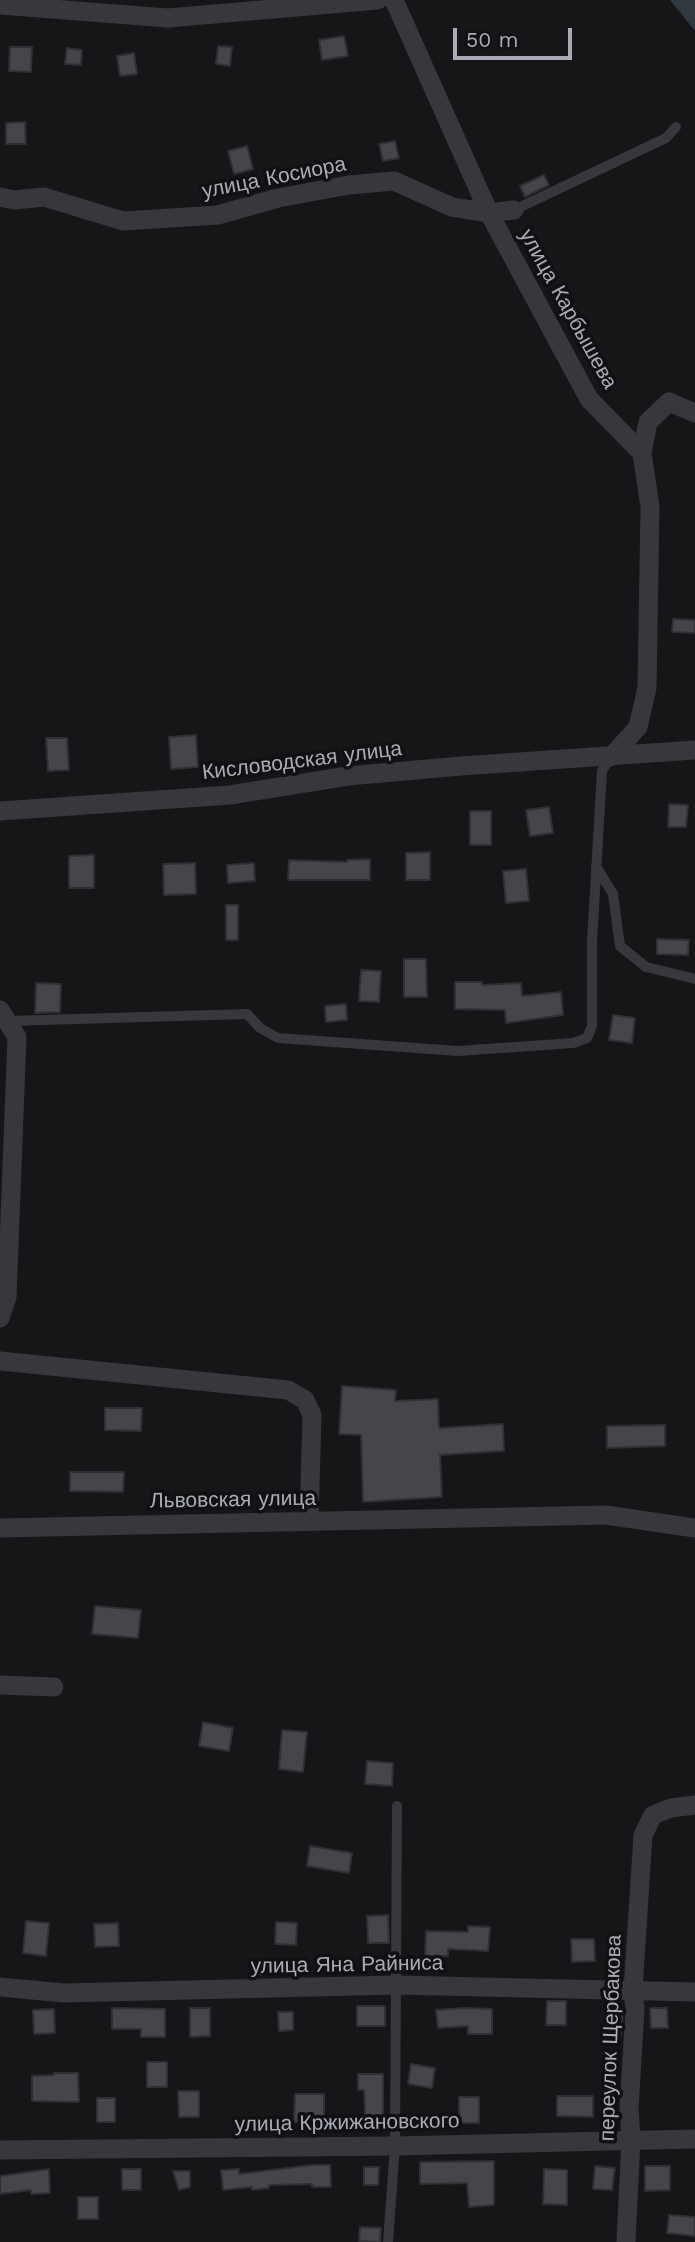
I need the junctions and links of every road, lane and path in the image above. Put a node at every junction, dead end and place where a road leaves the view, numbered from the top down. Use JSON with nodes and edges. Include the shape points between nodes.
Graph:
{"nodes":[{"id":1,"x":378,"y":0,"type":"edge"},
{"id":2,"x":394,"y":0,"type":"edge"},
{"id":3,"x":0,"y":5,"type":"edge"},
{"id":4,"x":676,"y":127,"type":"dead end"},
{"id":5,"x":0,"y":197,"type":"edge"},
{"id":6,"x":514,"y":210,"type":"joint"},
{"id":7,"x":489,"y":213,"type":"junction"},
{"id":8,"x":695,"y":413,"type":"edge"},
{"id":9,"x":642,"y":453,"type":"junction"},
{"id":10,"x":695,"y":750,"type":"edge"},
{"id":11,"x":611,"y":757,"type":"junction"},
{"id":12,"x":0,"y":811,"type":"edge"},
{"id":13,"x":596,"y":865,"type":"junction"},
{"id":14,"x":695,"y":979,"type":"edge"},
{"id":15,"x":3,"y":1015,"type":"edge"},
{"id":16,"x":0,"y":1318,"type":"edge"},
{"id":17,"x":0,"y":1361,"type":"edge"},
{"id":18,"x":309,"y":1521,"type":"junction"},
{"id":19,"x":0,"y":1528,"type":"edge"},
{"id":20,"x":695,"y":1528,"type":"edge"},
{"id":21,"x":0,"y":1685,"type":"edge"},
{"id":22,"x":54,"y":1687,"type":"dead end"},
{"id":23,"x":695,"y":1805,"type":"edge"},
{"id":24,"x":397,"y":1806,"type":"dead end"},
{"id":25,"x":397,"y":1985,"type":"junction"},
{"id":26,"x":0,"y":1987,"type":"edge"},
{"id":27,"x":633,"y":1990,"type":"junction"},
{"id":28,"x":695,"y":1992,"type":"edge"},
{"id":29,"x":631,"y":2139,"type":"junction"},
{"id":30,"x":695,"y":2139,"type":"edge"},
{"id":31,"x":395,"y":2146,"type":"junction"},
{"id":32,"x":0,"y":2150,"type":"edge"},
{"id":33,"x":388,"y":2242,"type":"edge"},
{"id":34,"x":626,"y":2242,"type":"edge"}],
"edges":[{"from":1,"to":3,"type":"street","via":[[168,18]]},
{"from":2,"to":7,"type":"street","name":"улица Карбышева"},
{"from":4,"to":6,"type":"lane","via":[[666,138]]},
{"from":5,"to":7,"type":"street","name":"улица Косиора","via":[[44,197],[123,221],[218,215],[289,196],[394,181],[452,207]]},
{"from":6,"to":7,"type":"street","name":"улица Косиора"},
{"from":7,"to":9,"type":"street","name":"улица Карбышева","via":[[589,399]]},
{"from":8,"to":9,"type":"street","via":[[669,402],[648,422]]},
{"from":9,"to":11,"type":"street","via":[[650,507],[648,688],[638,727]]},
{"from":10,"to":11,"type":"street","name":"Кисловодская улица"},
{"from":11,"to":12,"type":"street","name":"Кисловодская улица","via":[[461,766],[348,776],[230,794]]},
{"from":11,"to":13,"type":"lane","via":[[602,771]]},
{"from":13,"to":14,"type":"lane","via":[[612,894],[620,946],[646,967]]},
{"from":13,"to":15,"type":"lane","via":[[592,1026],[587,1038],[573,1043],[458,1051],[278,1038],[247,1014],[149,1018]]},
{"from":15,"to":16,"type":"street","via":[[17,1037],[7,1297]]},
{"from":17,"to":18,"type":"street","via":[[288,1390],[305,1400],[312,1415]]},
{"from":18,"to":19,"type":"street","name":"Львовская улица"},
{"from":18,"to":20,"type":"street","name":"Львовская улица","via":[[606,1515]]},
{"from":21,"to":22,"type":"street"},
{"from":23,"to":27,"type":"street","name":"переулок Щербакова","via":[[653,1815],[643,1835]]},
{"from":24,"to":25,"type":"lane"},
{"from":25,"to":26,"type":"street","name":"улица Яна Райниса","via":[[64,1993]]},
{"from":25,"to":27,"type":"street","name":"улица Яна Райниса"},
{"from":25,"to":31,"type":"lane"},
{"from":27,"to":28,"type":"street","name":"улица Яна Райниса"},
{"from":27,"to":29,"type":"street","name":"переулок Щербакова"},
{"from":29,"to":30,"type":"street","name":"улица Кржижановского"},
{"from":29,"to":31,"type":"street","name":"улица Кржижановского"},
{"from":29,"to":34,"type":"street","name":"переулок Щербакова"},
{"from":31,"to":32,"type":"street","name":"улица Кржижановского"},
{"from":31,"to":33,"type":"lane"}]}
